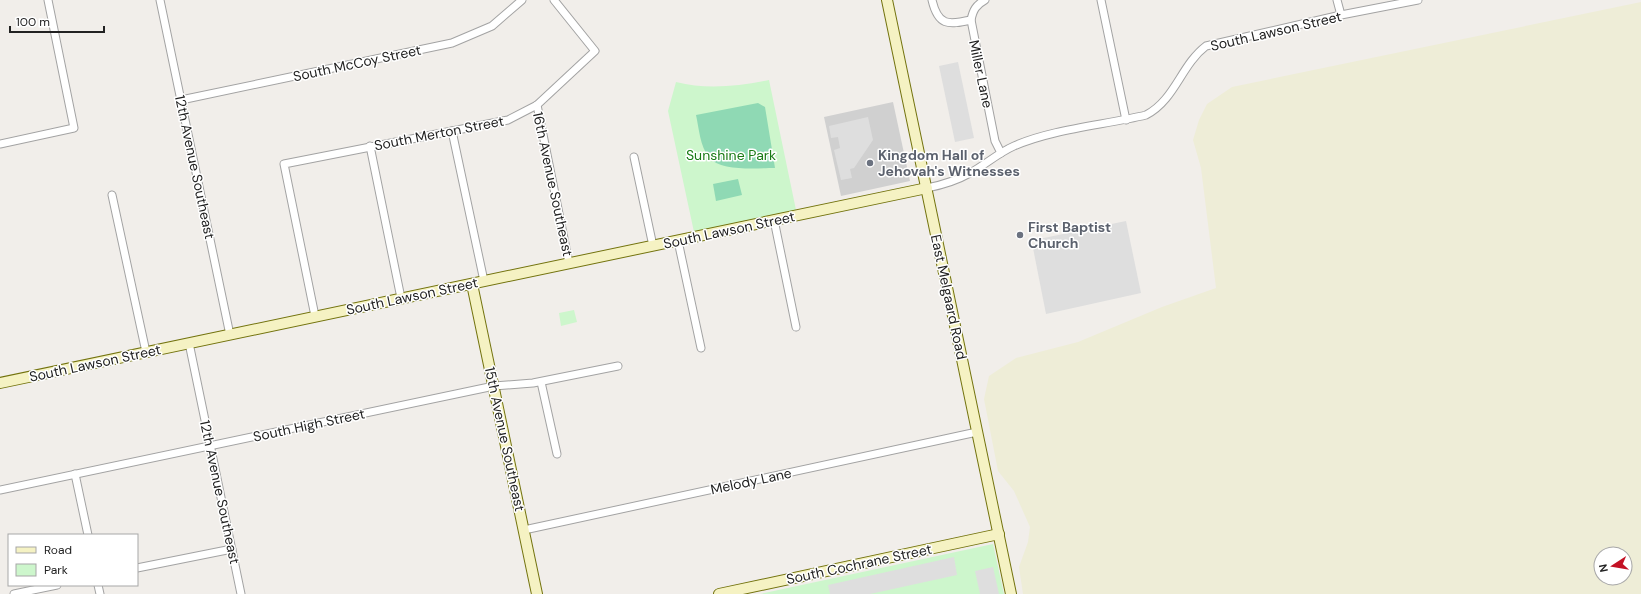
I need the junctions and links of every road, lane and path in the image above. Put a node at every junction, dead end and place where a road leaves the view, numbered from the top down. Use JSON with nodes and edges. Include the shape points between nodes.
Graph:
{"nodes":[{"id":1,"x":48,"y":0,"type":"edge"},
{"id":2,"x":168,"y":0,"type":"edge"},
{"id":3,"x":522,"y":0,"type":"edge"},
{"id":4,"x":554,"y":0,"type":"edge"},
{"id":5,"x":888,"y":0,"type":"edge"},
{"id":6,"x":932,"y":0,"type":"edge"},
{"id":7,"x":985,"y":0,"type":"edge"},
{"id":8,"x":1101,"y":0,"type":"edge"},
{"id":9,"x":1337,"y":0,"type":"edge"},
{"id":10,"x":1418,"y":0,"type":"edge"},
{"id":11,"x":160,"y":1,"type":"edge"},
{"id":12,"x":1341,"y":15,"type":"junction"},
{"id":13,"x":971,"y":20,"type":"junction"},
{"id":14,"x":181,"y":100,"type":"junction"},
{"id":15,"x":537,"y":105,"type":"junction"},
{"id":16,"x":1126,"y":120,"type":"junction"},
{"id":17,"x":452,"y":132,"type":"junction"},
{"id":18,"x":0,"y":144,"type":"edge"},
{"id":19,"x":370,"y":146,"type":"junction"},
{"id":20,"x":1001,"y":153,"type":"junction"},
{"id":21,"x":634,"y":157,"type":"dead end"},
{"id":22,"x":927,"y":188,"type":"junction"},
{"id":23,"x":112,"y":195,"type":"dead end"},
{"id":24,"x":774,"y":220,"type":"junction"},
{"id":25,"x":678,"y":241,"type":"junction"},
{"id":26,"x":653,"y":246,"type":"junction"},
{"id":27,"x":569,"y":263,"type":"junction"},
{"id":28,"x":484,"y":281,"type":"junction"},
{"id":29,"x":472,"y":284,"type":"junction"},
{"id":30,"x":401,"y":298,"type":"junction"},
{"id":31,"x":315,"y":316,"type":"junction"},
{"id":32,"x":796,"y":327,"type":"dead end"},
{"id":33,"x":230,"y":335,"type":"junction"},
{"id":34,"x":189,"y":343,"type":"junction"},
{"id":35,"x":701,"y":348,"type":"dead end"},
{"id":36,"x":146,"y":352,"type":"junction"},
{"id":37,"x":618,"y":366,"type":"dead end"},
{"id":38,"x":541,"y":382,"type":"junction"},
{"id":39,"x":0,"y":383,"type":"edge"},
{"id":40,"x":494,"y":386,"type":"junction"},
{"id":41,"x":977,"y":432,"type":"junction"},
{"id":42,"x":210,"y":446,"type":"junction"},
{"id":43,"x":557,"y":454,"type":"dead end"},
{"id":44,"x":75,"y":474,"type":"junction"},
{"id":45,"x":0,"y":490,"type":"edge"},
{"id":46,"x":524,"y":530,"type":"junction"},
{"id":47,"x":88,"y":534,"type":"edge"},
{"id":48,"x":999,"y":534,"type":"junction"},
{"id":49,"x":232,"y":549,"type":"junction"},
{"id":50,"x":138,"y":568,"type":"edge"},
{"id":51,"x":52,"y":586,"type":"edge"},
{"id":52,"x":14,"y":594,"type":"edge"},
{"id":53,"x":241,"y":594,"type":"edge"},
{"id":54,"x":537,"y":594,"type":"edge"},
{"id":55,"x":719,"y":594,"type":"edge"},
{"id":56,"x":1011,"y":594,"type":"edge"}],
"edges":[{"from":1,"to":18,"type":"street","via":[[74,128]]},
{"from":2,"to":11,"type":"street"},
{"from":3,"to":14,"type":"street","name":"South McCoy Street","via":[[492,26],[452,43]]},
{"from":4,"to":15,"type":"street","name":"South Merton Street","via":[[595,51]]},
{"from":5,"to":22,"type":"street","name":"East Melgaard Road"},
{"from":6,"to":13,"type":"street","via":[[937,15],[945,22]]},
{"from":7,"to":13,"type":"street","name":"Miller Lane","via":[[974,9]]},
{"from":8,"to":16,"type":"street"},
{"from":9,"to":12,"type":"street"},
{"from":10,"to":12,"type":"street","name":"South Lawson Street"},
{"from":11,"to":14,"type":"street","name":"12th Avenue Southeast"},
{"from":12,"to":16,"type":"street","name":"South Lawson Street","via":[[1206,46],[1194,56],[1159,107],[1146,115]]},
{"from":13,"to":20,"type":"street","name":"Miller Lane","via":[[995,141]]},
{"from":14,"to":33,"type":"street","name":"12th Avenue Southeast"},
{"from":15,"to":17,"type":"street","name":"South Merton Street","via":[[508,120]]},
{"from":15,"to":27,"type":"street","name":"16th Avenue Southeast"},
{"from":16,"to":20,"type":"street","name":"South Lawson Street","via":[[1045,136],[1013,146]]},
{"from":17,"to":19,"type":"street","name":"South Merton Street"},
{"from":17,"to":28,"type":"street"},
{"from":19,"to":30,"type":"street"},
{"from":19,"to":31,"type":"street","name":"South Merton Street","via":[[284,164]]},
{"from":20,"to":22,"type":"street","name":"South Lawson Street","via":[[970,174],[955,181]]},
{"from":21,"to":26,"type":"street"},
{"from":22,"to":24,"type":"street","name":"South Lawson Street"},
{"from":22,"to":41,"type":"street","name":"East Melgaard Road"},
{"from":23,"to":36,"type":"street"},
{"from":24,"to":25,"type":"street","name":"South Lawson Street"},
{"from":24,"to":32,"type":"street"},
{"from":25,"to":26,"type":"street","name":"South Lawson Street"},
{"from":25,"to":35,"type":"street"},
{"from":26,"to":27,"type":"street","name":"South Lawson Street"},
{"from":27,"to":28,"type":"street","name":"South Lawson Street"},
{"from":28,"to":29,"type":"street","name":"South Lawson Street"},
{"from":29,"to":30,"type":"street","name":"South Lawson Street"},
{"from":29,"to":40,"type":"street","name":"15th Avenue Southeast"},
{"from":30,"to":31,"type":"street","name":"South Lawson Street"},
{"from":31,"to":33,"type":"street","name":"South Lawson Street"},
{"from":33,"to":34,"type":"street","name":"South Lawson Street"},
{"from":34,"to":36,"type":"street","name":"South Lawson Street"},
{"from":34,"to":42,"type":"street","name":"12th Avenue Southeast"},
{"from":36,"to":39,"type":"street","name":"South Lawson Street"},
{"from":37,"to":38,"type":"street","name":"South High Street"},
{"from":38,"to":40,"type":"street","name":"South High Street"},
{"from":38,"to":43,"type":"street"},
{"from":40,"to":42,"type":"street","name":"South High Street"},
{"from":40,"to":46,"type":"street","name":"15th Avenue Southeast"},
{"from":41,"to":46,"type":"street","name":"Melody Lane"},
{"from":41,"to":48,"type":"street","name":"East Melgaard Road"},
{"from":42,"to":44,"type":"street","name":"South High Street"},
{"from":42,"to":49,"type":"street","name":"12th Avenue Southeast"},
{"from":44,"to":45,"type":"street","name":"South High Street"},
{"from":44,"to":47,"type":"street"},
{"from":46,"to":54,"type":"street","name":"15th Avenue Southeast"},
{"from":48,"to":55,"type":"street","name":"South Cochrane Street"},
{"from":48,"to":56,"type":"street","name":"East Melgaard Road"},
{"from":49,"to":50,"type":"street"},
{"from":49,"to":53,"type":"street","name":"12th Avenue Southeast"},
{"from":51,"to":52,"type":"street"}]}
